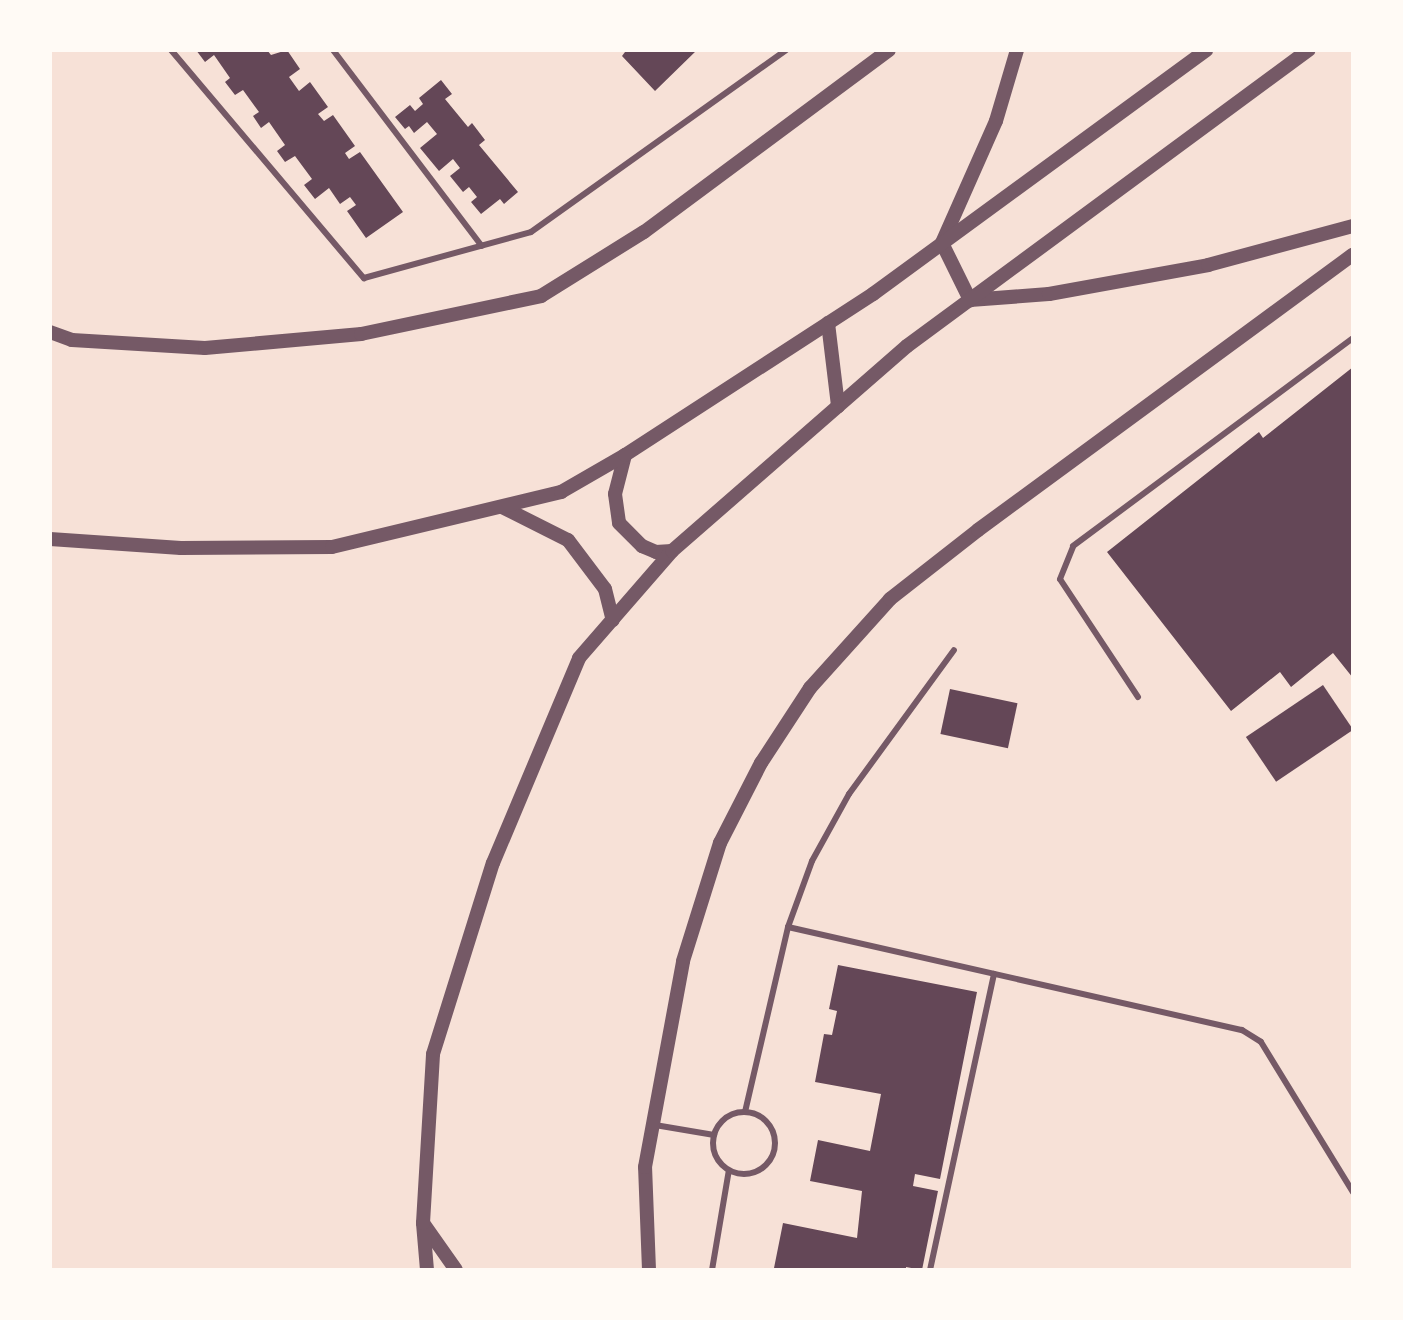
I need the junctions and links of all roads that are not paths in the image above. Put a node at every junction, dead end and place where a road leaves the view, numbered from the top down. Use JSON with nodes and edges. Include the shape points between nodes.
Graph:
{"nodes":[{"id":1,"x":171,"y":50,"type":"edge"},
{"id":2,"x":333,"y":50,"type":"edge"},
{"id":3,"x":786,"y":50,"type":"edge"},
{"id":4,"x":889,"y":50,"type":"edge"},
{"id":5,"x":1017,"y":50,"type":"edge"},
{"id":6,"x":1206,"y":50,"type":"edge"},
{"id":7,"x":1309,"y":50,"type":"edge"},
{"id":8,"x":1353,"y":226,"type":"edge"},
{"id":9,"x":942,"y":243,"type":"junction"},
{"id":10,"x":482,"y":246,"type":"junction"},
{"id":11,"x":1353,"y":255,"type":"edge"},
{"id":12,"x":970,"y":300,"type":"junction"},
{"id":13,"x":828,"y":323,"type":"junction"},
{"id":14,"x":50,"y":332,"type":"edge"},
{"id":15,"x":1353,"y":338,"type":"edge"},
{"id":16,"x":838,"y":406,"type":"junction"},
{"id":17,"x":625,"y":455,"type":"junction"},
{"id":18,"x":502,"y":507,"type":"junction"},
{"id":19,"x":50,"y":539,"type":"edge"},
{"id":20,"x":672,"y":551,"type":"junction"},
{"id":21,"x":613,"y":620,"type":"junction"},
{"id":22,"x":954,"y":650,"type":"dead end"},
{"id":23,"x":1138,"y":697,"type":"dead end"},
{"id":24,"x":788,"y":927,"type":"junction"},
{"id":25,"x":994,"y":974,"type":"junction"},
{"id":26,"x":745,"y":1112,"type":"junction"},
{"id":27,"x":651,"y":1125,"type":"junction"},
{"id":28,"x":714,"y":1135,"type":"junction"},
{"id":29,"x":729,"y":1170,"type":"junction"},
{"id":30,"x":1353,"y":1192,"type":"edge"},
{"id":31,"x":423,"y":1223,"type":"junction"},
{"id":32,"x":427,"y":1270,"type":"edge"},
{"id":33,"x":456,"y":1270,"type":"edge"},
{"id":34,"x":649,"y":1270,"type":"edge"},
{"id":35,"x":712,"y":1270,"type":"edge"},
{"id":36,"x":930,"y":1270,"type":"edge"}],
"edges":[{"from":1,"to":10,"type":"lane","via":[[364,278]]},
{"from":2,"to":10,"type":"lane"},
{"from":3,"to":10,"type":"lane","via":[[531,232]]},
{"from":4,"to":14,"type":"street","via":[[644,232],[541,296],[361,334],[205,348],[72,340]]},
{"from":5,"to":9,"type":"street","via":[[996,121]]},
{"from":6,"to":9,"type":"street"},
{"from":7,"to":12,"type":"street"},
{"from":8,"to":12,"type":"street","via":[[1208,265],[1049,294]]},
{"from":9,"to":12,"type":"street"},
{"from":9,"to":13,"type":"street"},
{"from":11,"to":27,"type":"street","via":[[902,589],[810,688],[761,763],[720,843],[683,961]]},
{"from":12,"to":16,"type":"street"},
{"from":13,"to":16,"type":"street"},
{"from":13,"to":17,"type":"street"},
{"from":15,"to":23,"type":"lane","via":[[1073,546],[1060,579]]},
{"from":16,"to":20,"type":"street"},
{"from":17,"to":18,"type":"street","via":[[561,492]]},
{"from":17,"to":20,"type":"street","via":[[615,494],[616,516],[642,546]]},
{"from":18,"to":19,"type":"street","via":[[332,547],[181,548]]},
{"from":18,"to":21,"type":"street","via":[[568,540],[605,589]]},
{"from":20,"to":21,"type":"street"},
{"from":21,"to":31,"type":"street","via":[[579,658],[493,863],[433,1054]]},
{"from":22,"to":24,"type":"lane","via":[[849,794],[812,861]]},
{"from":24,"to":25,"type":"lane"},
{"from":24,"to":26,"type":"lane"},
{"from":25,"to":30,"type":"lane","via":[[1242,1030],[1261,1042]]},
{"from":25,"to":36,"type":"lane"},
{"from":26,"to":28,"type":"lane","via":[[726,1118]]},
{"from":26,"to":29,"type":"lane","via":[[771,1127],[772,1157],[758,1172]]},
{"from":27,"to":28,"type":"lane"},
{"from":27,"to":34,"type":"street","via":[[645,1167]]},
{"from":28,"to":29,"type":"lane","via":[[715,1155]]},
{"from":29,"to":35,"type":"lane"},
{"from":31,"to":32,"type":"street"},
{"from":31,"to":33,"type":"street"}]}
